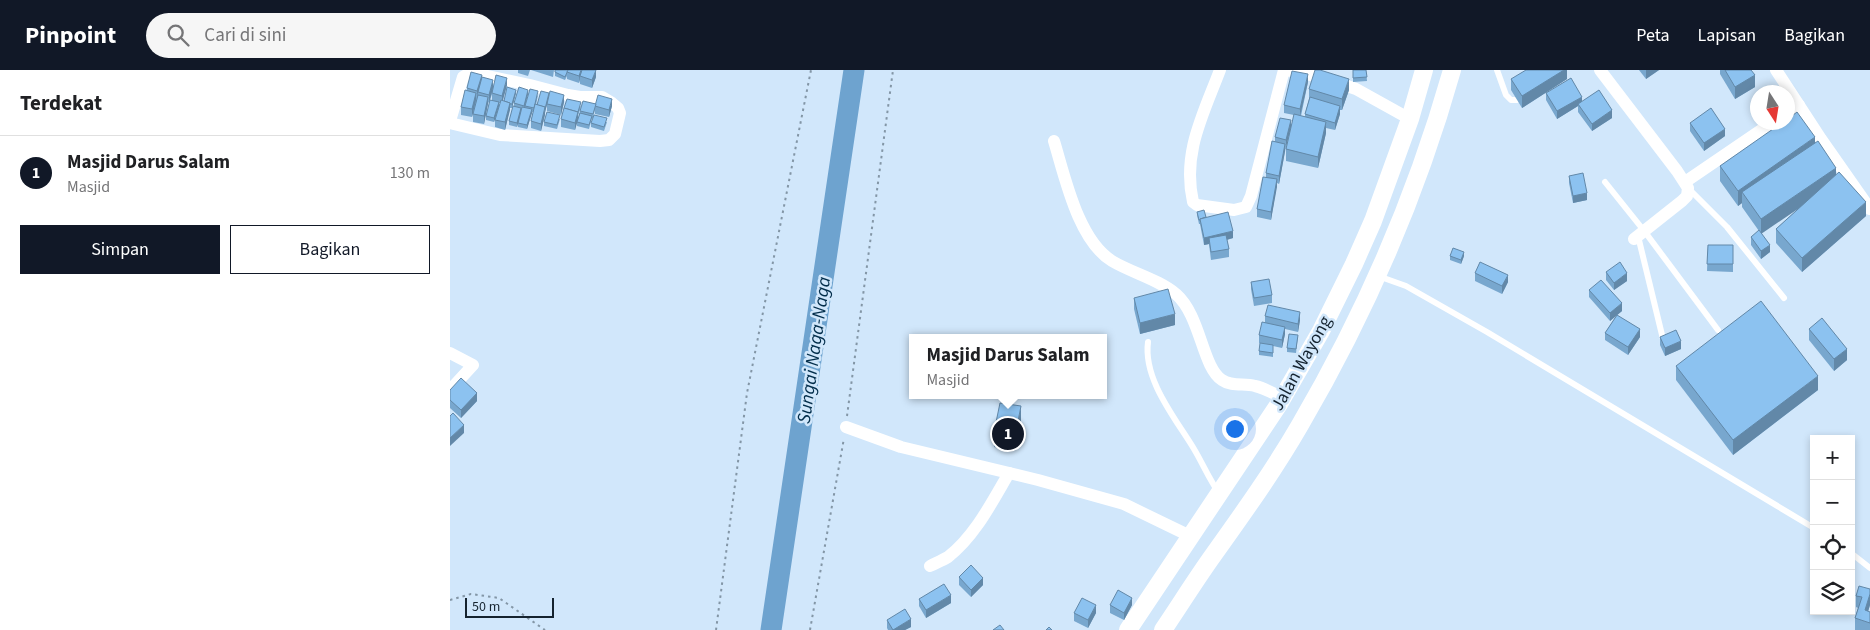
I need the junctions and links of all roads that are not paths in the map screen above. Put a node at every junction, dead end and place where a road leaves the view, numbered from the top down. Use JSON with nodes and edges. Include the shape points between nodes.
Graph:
{"nodes":[{"id":1,"x":1220,"y":70,"type":"edge"},
{"id":2,"x":1286,"y":70,"type":"edge"},
{"id":3,"x":1424,"y":70,"type":"edge"},
{"id":4,"x":1452,"y":70,"type":"edge"},
{"id":5,"x":1497,"y":70,"type":"edge"},
{"id":6,"x":1600,"y":70,"type":"edge"},
{"id":7,"x":1776,"y":70,"type":"edge"},
{"id":8,"x":1517,"y":100,"type":"edge"},
{"id":9,"x":1799,"y":105,"type":"junction"},
{"id":10,"x":1795,"y":108,"type":"edge"},
{"id":11,"x":1410,"y":119,"type":"junction"},
{"id":12,"x":450,"y":122,"type":"edge"},
{"id":13,"x":1762,"y":130,"type":"edge"},
{"id":14,"x":1054,"y":141,"type":"dead end"},
{"id":15,"x":1605,"y":182,"type":"dead end"},
{"id":16,"x":1687,"y":185,"type":"junction"},
{"id":17,"x":1870,"y":209,"type":"edge"},
{"id":18,"x":1639,"y":236,"type":"junction"},
{"id":19,"x":1378,"y":276,"type":"junction"},
{"id":20,"x":1784,"y":298,"type":"dead end"},
{"id":21,"x":1718,"y":330,"type":"dead end"},
{"id":22,"x":1320,"y":331,"type":"junction"},
{"id":23,"x":1663,"y":339,"type":"edge"},
{"id":24,"x":1148,"y":342,"type":"dead end"},
{"id":25,"x":1344,"y":344,"type":"junction"},
{"id":26,"x":450,"y":353,"type":"edge"},
{"id":27,"x":450,"y":390,"type":"edge"},
{"id":28,"x":1283,"y":398,"type":"junction"},
{"id":29,"x":846,"y":427,"type":"road end"},
{"id":30,"x":1009,"y":474,"type":"junction"},
{"id":31,"x":1219,"y":494,"type":"junction"},
{"id":32,"x":1810,"y":526,"type":"edge"},
{"id":33,"x":1190,"y":536,"type":"junction"},
{"id":34,"x":1855,"y":556,"type":"edge"},
{"id":35,"x":930,"y":566,"type":"dead end"},
{"id":36,"x":1870,"y":568,"type":"edge"},
{"id":37,"x":1128,"y":630,"type":"edge"},
{"id":38,"x":1163,"y":630,"type":"edge"}],
"edges":[{"from":1,"to":2,"type":"street","via":[[1191,150],[1191,193],[1197,205],[1234,210],[1246,207],[1251,196]]},
{"from":2,"to":11,"type":"street","via":[[1356,89]]},
{"from":3,"to":11,"type":"main road","name":"Jalan Wayong"},
{"from":4,"to":19,"type":"main road","name":"Jalan Wayong","via":[[1416,179]]},
{"from":5,"to":8,"type":"lane","via":[[1506,95]]},
{"from":6,"to":16,"type":"street"},
{"from":7,"to":9,"type":"street"},
{"from":9,"to":10,"type":"street"},
{"from":9,"to":17,"type":"street"},
{"from":11,"to":22,"type":"main road","name":"Jalan Wayong","via":[[1373,221]]},
{"from":12,"to":12,"type":"street","via":[[463,77],[468,74],[580,97],[602,97],[620,113],[615,134],[609,140],[600,141],[508,136]]},
{"from":13,"to":16,"type":"street"},
{"from":14,"to":28,"type":"street","via":[[1080,218],[1100,253],[1176,294],[1197,326],[1211,367],[1222,380],[1257,386]]},
{"from":15,"to":18,"type":"lane"},
{"from":16,"to":18,"type":"street","via":[[1687,196]]},
{"from":16,"to":20,"type":"lane","via":[[1727,227]]},
{"from":18,"to":21,"type":"lane"},
{"from":18,"to":23,"type":"lane"},
{"from":19,"to":25,"type":"main road","name":"Jalan Wayong"},
{"from":19,"to":32,"type":"lane","via":[[1406,286],[1487,332]]},
{"from":22,"to":25,"type":"main road"},
{"from":22,"to":28,"type":"main road","name":"Jalan Wayong"},
{"from":24,"to":31,"type":"lane","via":[[1147,359],[1162,397]]},
{"from":25,"to":38,"type":"main road","name":"Jalan Wayong","via":[[1300,426],[1241,519]]},
{"from":26,"to":27,"type":"street","via":[[473,365]]},
{"from":28,"to":31,"type":"main road","name":"Jalan Wayong"},
{"from":29,"to":30,"type":"street","via":[[901,447]]},
{"from":30,"to":33,"type":"street","via":[[1124,504]]},
{"from":30,"to":35,"type":"street","via":[[986,512],[963,541],[948,556]]},
{"from":31,"to":33,"type":"main road","name":"Jalan Wayong"},
{"from":33,"to":37,"type":"main road","name":"Jalan Wayong"},
{"from":34,"to":36,"type":"lane"}]}
